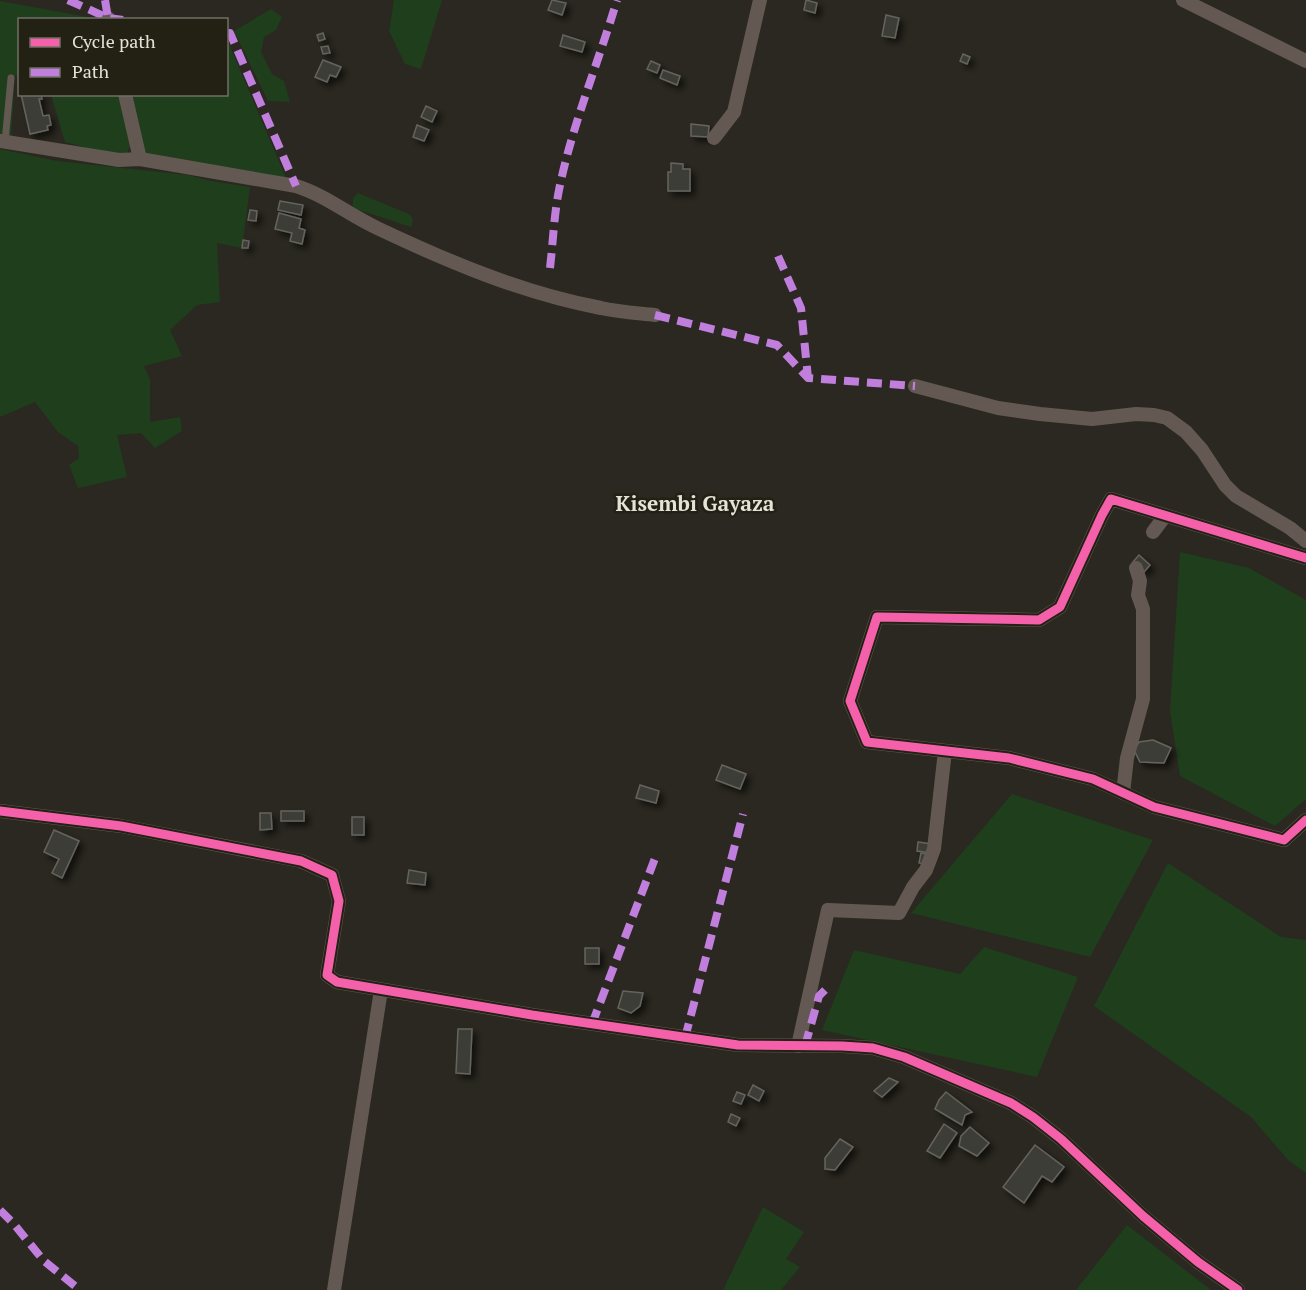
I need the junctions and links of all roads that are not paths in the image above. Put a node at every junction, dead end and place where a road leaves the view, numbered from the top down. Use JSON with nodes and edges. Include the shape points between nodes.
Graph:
{"nodes":[{"id":1,"x":760,"y":0,"type":"edge"},
{"id":2,"x":1183,"y":0,"type":"edge"},
{"id":3,"x":1306,"y":61,"type":"edge"},
{"id":4,"x":11,"y":78,"type":"dead end"},
{"id":5,"x":125,"y":96,"type":"edge"},
{"id":6,"x":714,"y":138,"type":"dead end"},
{"id":7,"x":2,"y":142,"type":"edge"},
{"id":8,"x":140,"y":159,"type":"junction"},
{"id":9,"x":655,"y":315,"type":"dead end"},
{"id":10,"x":915,"y":386,"type":"dead end"},
{"id":11,"x":1165,"y":516,"type":"junction"},
{"id":12,"x":1153,"y":532,"type":"dead end"},
{"id":13,"x":1306,"y":541,"type":"edge"},
{"id":14,"x":1306,"y":558,"type":"edge"},
{"id":15,"x":1136,"y":568,"type":"dead end"},
{"id":16,"x":945,"y":751,"type":"junction"},
{"id":17,"x":1123,"y":792,"type":"junction"},
{"id":18,"x":0,"y":811,"type":"edge"},
{"id":19,"x":1306,"y":820,"type":"edge"},
{"id":20,"x":381,"y":990,"type":"junction"},
{"id":21,"x":798,"y":1046,"type":"junction"},
{"id":22,"x":334,"y":1290,"type":"edge"},
{"id":23,"x":1238,"y":1290,"type":"edge"}],
"edges":[{"from":1,"to":6,"type":"street","via":[[734,112]]},
{"from":2,"to":3,"type":"street"},
{"from":4,"to":7,"type":"lane"},
{"from":5,"to":8,"type":"street"},
{"from":7,"to":8,"type":"street","via":[[119,160]]},
{"from":8,"to":9,"type":"street","via":[[316,192],[375,227],[480,274],[541,294]]},
{"from":10,"to":13,"type":"street","via":[[1029,413],[1167,418],[1202,450],[1236,496]]},
{"from":11,"to":12,"type":"street"},
{"from":11,"to":14,"type":"street"},
{"from":11,"to":16,"type":"street","via":[[1111,499],[1060,607],[1039,620],[877,617],[850,701],[867,742]]},
{"from":15,"to":17,"type":"street","via":[[1143,609],[1143,699],[1127,758]]},
{"from":16,"to":17,"type":"street","via":[[1009,758],[1093,779]]},
{"from":16,"to":21,"type":"street","via":[[934,849],[926,870],[899,913],[828,910]]},
{"from":17,"to":19,"type":"street","via":[[1154,807],[1284,840]]},
{"from":18,"to":20,"type":"street","via":[[121,826],[301,861],[332,875],[339,901],[327,975],[337,982]]},
{"from":20,"to":21,"type":"street","via":[[738,1045]]},
{"from":20,"to":22,"type":"street"},
{"from":21,"to":23,"type":"street","via":[[862,1047],[904,1057],[1011,1103],[1061,1139],[1143,1216]]}]}
